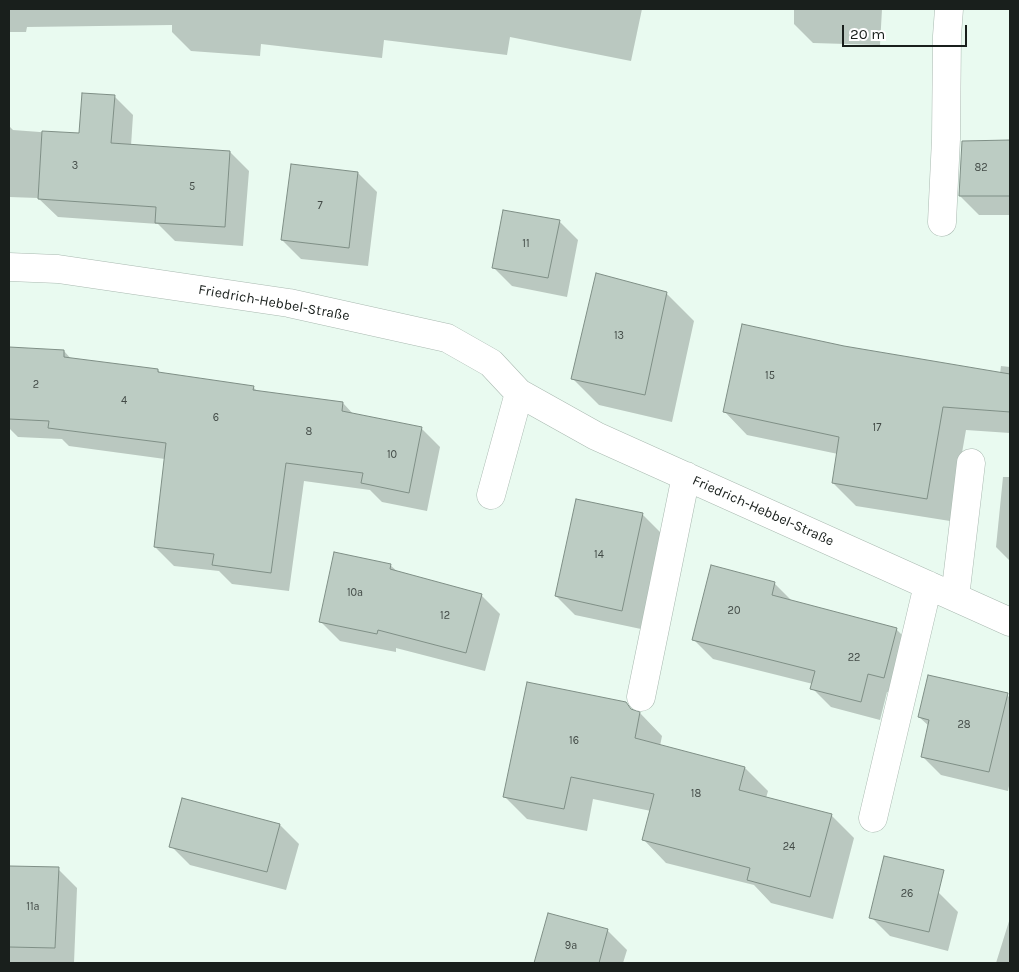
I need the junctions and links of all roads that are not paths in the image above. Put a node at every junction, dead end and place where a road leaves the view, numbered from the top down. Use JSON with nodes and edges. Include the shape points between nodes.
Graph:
{"nodes":[{"id":1,"x":950,"y":9,"type":"edge"},
{"id":2,"x":942,"y":222,"type":"dead end"},
{"id":3,"x":9,"y":267,"type":"edge"},
{"id":4,"x":519,"y":393,"type":"junction"},
{"id":5,"x":971,"y":463,"type":"dead end"},
{"id":6,"x":686,"y":476,"type":"junction"},
{"id":7,"x":491,"y":496,"type":"dead end"},
{"id":8,"x":928,"y":585,"type":"junction"},
{"id":9,"x":955,"y":597,"type":"junction"},
{"id":10,"x":1010,"y":622,"type":"edge"},
{"id":11,"x":641,"y":697,"type":"dead end"},
{"id":12,"x":873,"y":818,"type":"dead end"}],
"edges":[{"from":1,"to":2,"type":"street"},
{"from":3,"to":4,"type":"street","name":"Friedrich-Hebbel-Straße","via":[[58,269],[289,303],[447,338],[491,363]]},
{"from":4,"to":6,"type":"street","name":"Friedrich-Hebbel-Straße","via":[[596,436]]},
{"from":4,"to":7,"type":"street"},
{"from":5,"to":9,"type":"street"},
{"from":6,"to":8,"type":"street","name":"Friedrich-Hebbel-Straße"},
{"from":6,"to":11,"type":"street"},
{"from":8,"to":9,"type":"street","name":"Friedrich-Hebbel-Straße"},
{"from":8,"to":12,"type":"street"},
{"from":9,"to":10,"type":"street","name":"Friedrich-Hebbel-Straße"}]}
